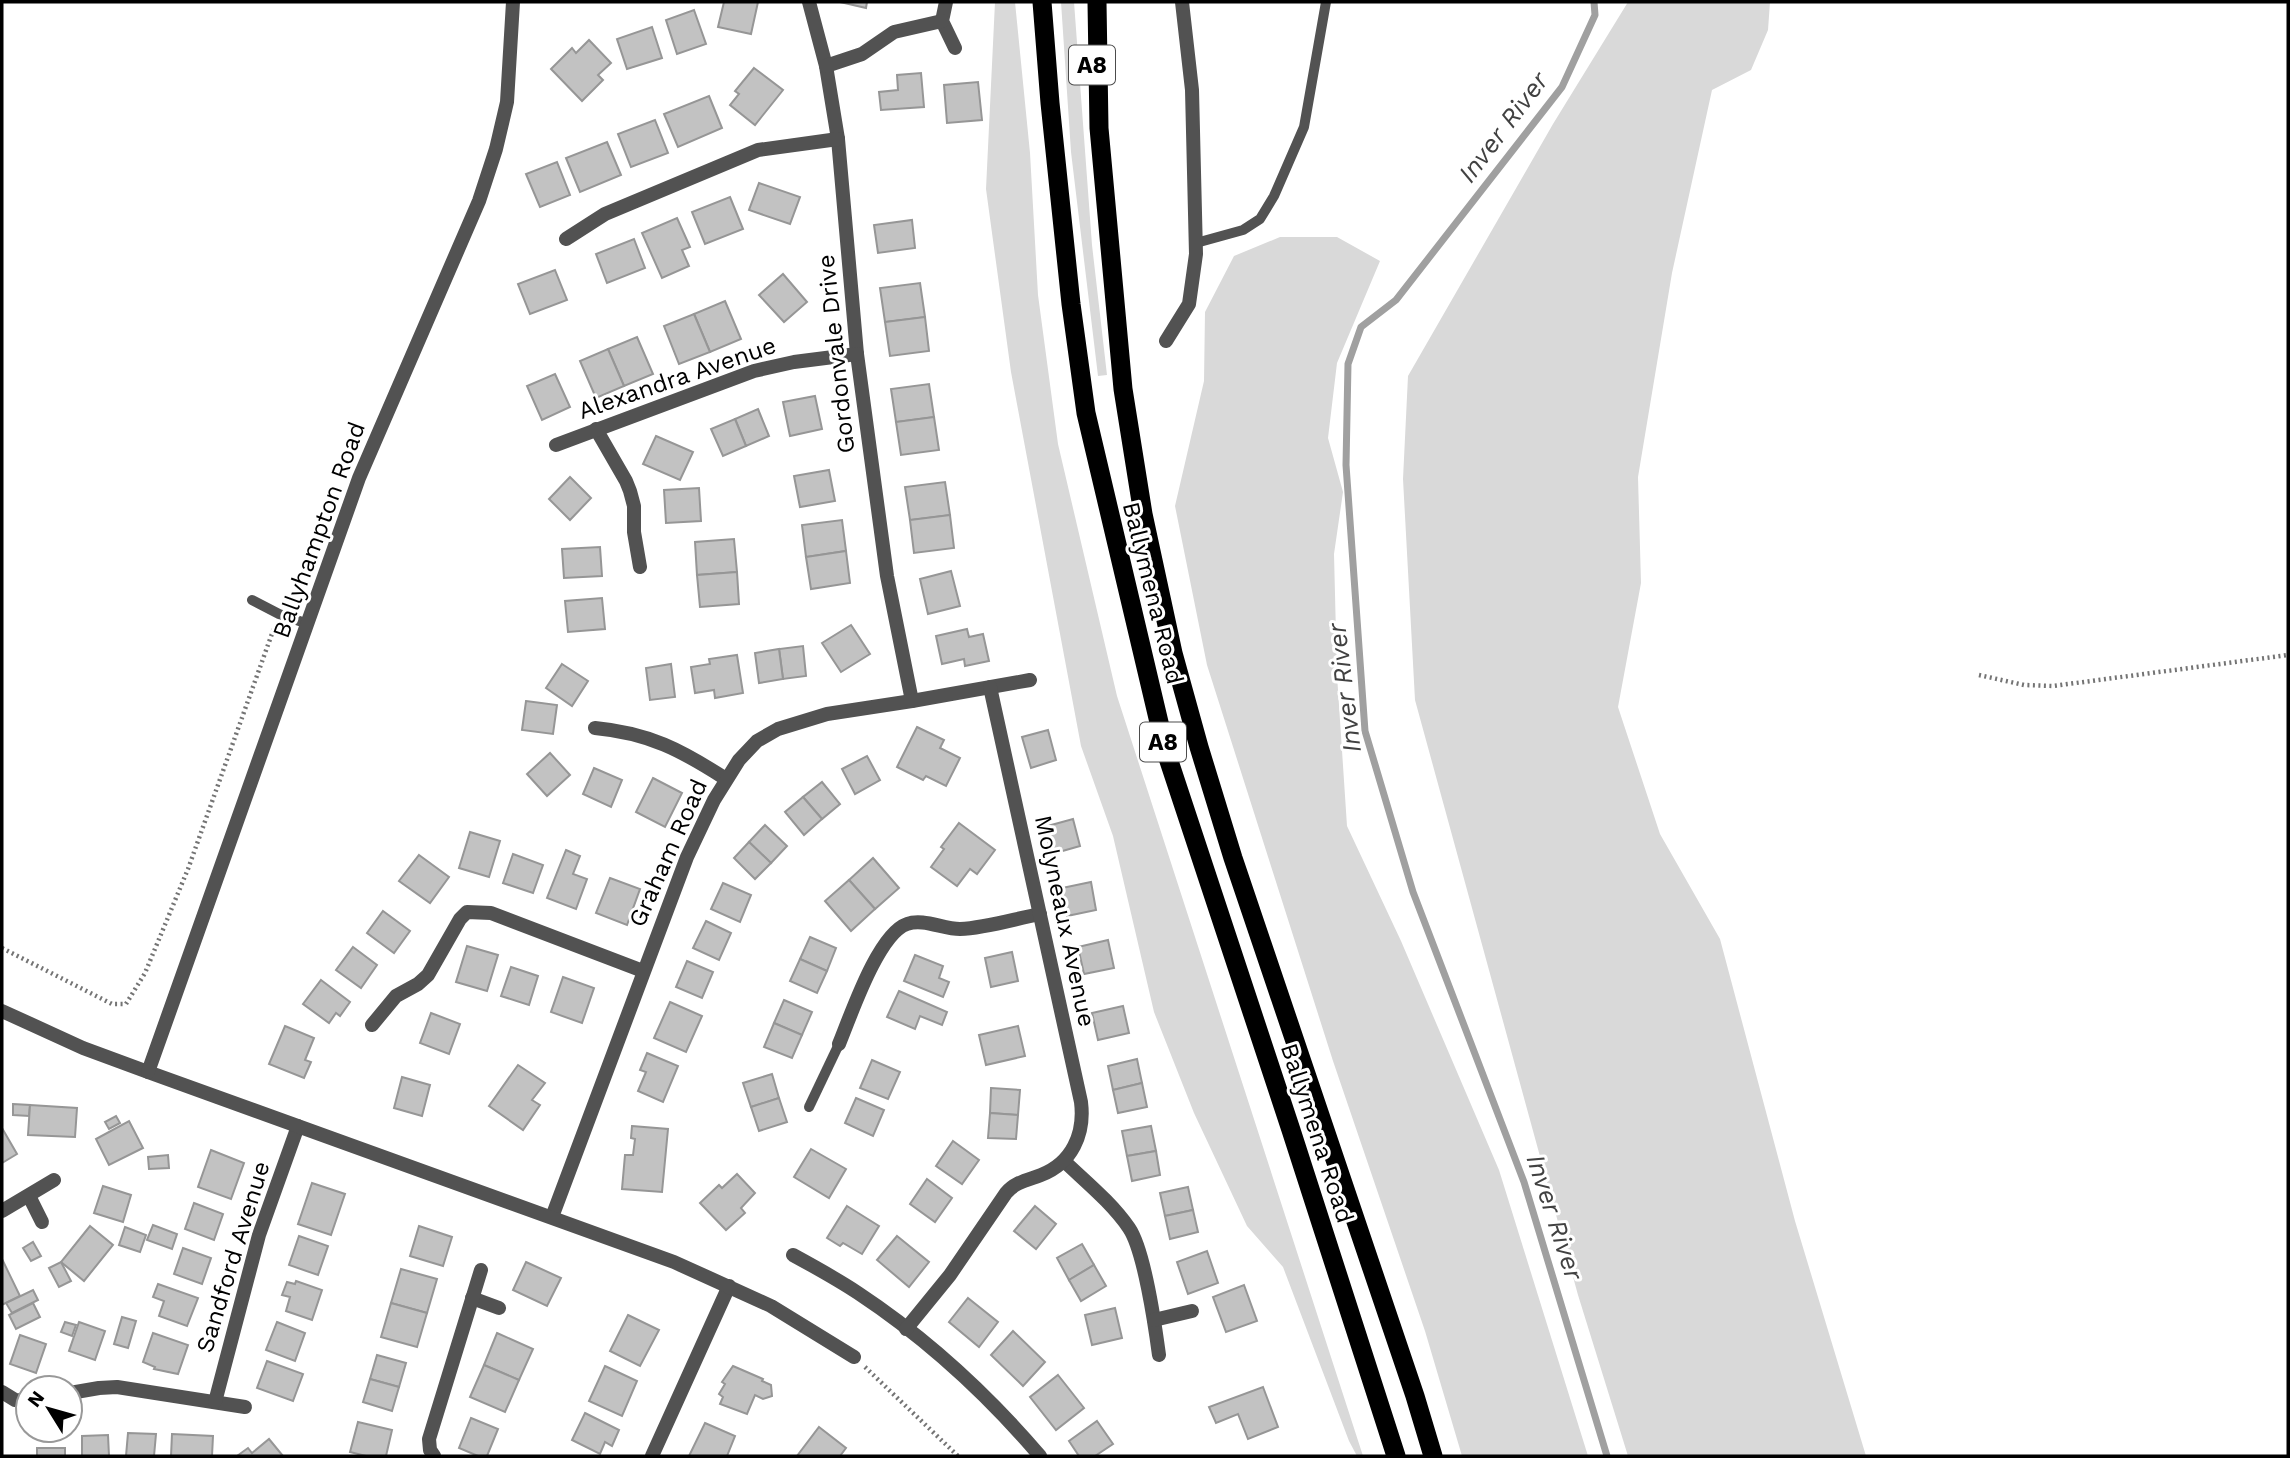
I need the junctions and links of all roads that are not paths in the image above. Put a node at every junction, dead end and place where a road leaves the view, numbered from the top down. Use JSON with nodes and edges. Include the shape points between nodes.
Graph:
{"nodes":[{"id":1,"x":513,"y":2,"type":"edge"},
{"id":2,"x":809,"y":2,"type":"edge"},
{"id":3,"x":946,"y":2,"type":"edge"},
{"id":4,"x":1042,"y":2,"type":"edge"},
{"id":5,"x":1087,"y":2,"type":"edge"},
{"id":6,"x":1097,"y":2,"type":"edge"},
{"id":7,"x":1181,"y":2,"type":"edge"},
{"id":8,"x":1326,"y":2,"type":"edge"},
{"id":9,"x":942,"y":21,"type":"junction"},
{"id":10,"x":955,"y":48,"type":"dead end"},
{"id":11,"x":826,"y":66,"type":"junction"},
{"id":12,"x":1099,"y":128,"type":"junction"},
{"id":13,"x":838,"y":139,"type":"junction"},
{"id":14,"x":566,"y":239,"type":"dead end"},
{"id":15,"x":1196,"y":243,"type":"junction"},
{"id":16,"x":1167,"y":341,"type":"dead end"},
{"id":17,"x":857,"y":354,"type":"junction"},
{"id":18,"x":596,"y":429,"type":"junction"},
{"id":19,"x":556,"y":445,"type":"dead end"},
{"id":20,"x":640,"y":567,"type":"dead end"},
{"id":21,"x":252,"y":600,"type":"dead end"},
{"id":22,"x":308,"y":624,"type":"junction"},
{"id":23,"x":1030,"y":680,"type":"dead end"},
{"id":24,"x":990,"y":687,"type":"junction"},
{"id":25,"x":912,"y":701,"type":"junction"},
{"id":26,"x":596,"y":728,"type":"dead end"},
{"id":27,"x":726,"y":779,"type":"junction"},
{"id":28,"x":1040,"y":914,"type":"junction"},
{"id":29,"x":643,"y":971,"type":"junction"},
{"id":30,"x":2,"y":1011,"type":"edge"},
{"id":31,"x":372,"y":1025,"type":"dead end"},
{"id":32,"x":839,"y":1044,"type":"joint"},
{"id":33,"x":148,"y":1072,"type":"junction"},
{"id":34,"x":809,"y":1107,"type":"dead end"},
{"id":35,"x":298,"y":1126,"type":"junction"},
{"id":36,"x":1065,"y":1161,"type":"junction"},
{"id":37,"x":54,"y":1180,"type":"dead end"},
{"id":38,"x":29,"y":1196,"type":"junction"},
{"id":39,"x":2,"y":1211,"type":"edge"},
{"id":40,"x":552,"y":1217,"type":"junction"},
{"id":41,"x":42,"y":1222,"type":"dead end"},
{"id":42,"x":793,"y":1255,"type":"dead end"},
{"id":43,"x":481,"y":1270,"type":"dead end"},
{"id":44,"x":729,"y":1286,"type":"junction"},
{"id":45,"x":472,"y":1298,"type":"junction"},
{"id":46,"x":499,"y":1308,"type":"dead end"},
{"id":47,"x":1192,"y":1311,"type":"dead end"},
{"id":48,"x":1154,"y":1320,"type":"junction"},
{"id":49,"x":906,"y":1329,"type":"junction"},
{"id":50,"x":1159,"y":1355,"type":"dead end"},
{"id":51,"x":854,"y":1357,"type":"road end"},
{"id":52,"x":84,"y":1391,"type":"edge"},
{"id":53,"x":215,"y":1402,"type":"junction"},
{"id":54,"x":245,"y":1407,"type":"dead end"},
{"id":55,"x":434,"y":1456,"type":"edge"},
{"id":56,"x":652,"y":1456,"type":"edge"},
{"id":57,"x":1040,"y":1456,"type":"edge"},
{"id":58,"x":1396,"y":1456,"type":"edge"},
{"id":59,"x":1433,"y":1456,"type":"edge"}],
"edges":[{"from":1,"to":22,"type":"street","name":"Ballyhampton Road","via":[[507,102],[479,201],[359,478]]},
{"from":2,"to":11,"type":"street","name":"Gordonvale Drive"},
{"from":3,"to":9,"type":"street"},
{"from":4,"to":58,"type":"highway","name":"Ballymena Road","number":"A8","via":[[1086,414],[1166,752]]},
{"from":5,"to":12,"type":"highway","number":"A8"},
{"from":6,"to":12,"type":"highway","name":"Ballymena Road","number":"A8"},
{"from":7,"to":15,"type":"street","via":[[1192,90]]},
{"from":8,"to":15,"type":"lane","via":[[1304,127],[1274,197],[1259,219],[1243,230]]},
{"from":9,"to":10,"type":"street"},
{"from":9,"to":11,"type":"street","via":[[894,32],[862,54]]},
{"from":11,"to":13,"type":"street","name":"Gordonvale Drive"},
{"from":12,"to":59,"type":"highway","name":"Ballymena Road","number":"A8","via":[[1123,389],[1143,514],[1173,653],[1233,858]]},
{"from":13,"to":14,"type":"street","via":[[758,150],[605,214]]},
{"from":13,"to":17,"type":"street","name":"Gordonvale Drive"},
{"from":15,"to":16,"type":"street","via":[[1189,304]]},
{"from":17,"to":18,"type":"street","name":"Alexandra Avenue","via":[[774,366]]},
{"from":17,"to":25,"type":"street","name":"Gordonvale Drive","via":[[889,589]]},
{"from":18,"to":19,"type":"street","name":"Alexandra Avenue"},
{"from":18,"to":20,"type":"street","via":[[630,491]]},
{"from":21,"to":22,"type":"lane"},
{"from":22,"to":33,"type":"street","name":"Ballyhampton Road"},
{"from":23,"to":24,"type":"street","name":"Graham Road"},
{"from":24,"to":25,"type":"street","name":"Graham Road"},
{"from":24,"to":28,"type":"street","name":"Molyneaux Avenue"},
{"from":25,"to":27,"type":"street","name":"Graham Road","via":[[793,723],[757,741]]},
{"from":26,"to":27,"type":"street","via":[[638,734],[683,753]]},
{"from":27,"to":29,"type":"street","name":"Graham Road","via":[[687,857]]},
{"from":28,"to":32,"type":"street","via":[[965,929],[916,922],[900,927],[881,947]]},
{"from":28,"to":36,"type":"street","name":"Molyneaux Avenue","via":[[1083,1114],[1080,1135]]},
{"from":29,"to":31,"type":"street","via":[[491,913],[467,912],[428,975],[396,996]]},
{"from":29,"to":40,"type":"street","name":"Graham Road"},
{"from":30,"to":33,"type":"street"},
{"from":32,"to":34,"type":"lane"},
{"from":33,"to":35,"type":"street"},
{"from":35,"to":40,"type":"street"},
{"from":35,"to":53,"type":"street","name":"Sandford Avenue","via":[[259,1235]]},
{"from":36,"to":48,"type":"street","via":[[1132,1232]]},
{"from":36,"to":49,"type":"street","via":[[1010,1188]]},
{"from":37,"to":38,"type":"street"},
{"from":38,"to":39,"type":"street"},
{"from":38,"to":41,"type":"street"},
{"from":40,"to":44,"type":"street"},
{"from":42,"to":49,"type":"street","via":[[861,1294]]},
{"from":43,"to":45,"type":"street"},
{"from":44,"to":51,"type":"street","via":[[789,1315]]},
{"from":44,"to":56,"type":"street"},
{"from":45,"to":46,"type":"street"},
{"from":45,"to":55,"type":"street","via":[[429,1439]]},
{"from":47,"to":48,"type":"street"},
{"from":48,"to":50,"type":"street"},
{"from":49,"to":57,"type":"street","via":[[989,1399]]},
{"from":52,"to":53,"type":"street","via":[[117,1387]]},
{"from":53,"to":54,"type":"street"}]}
